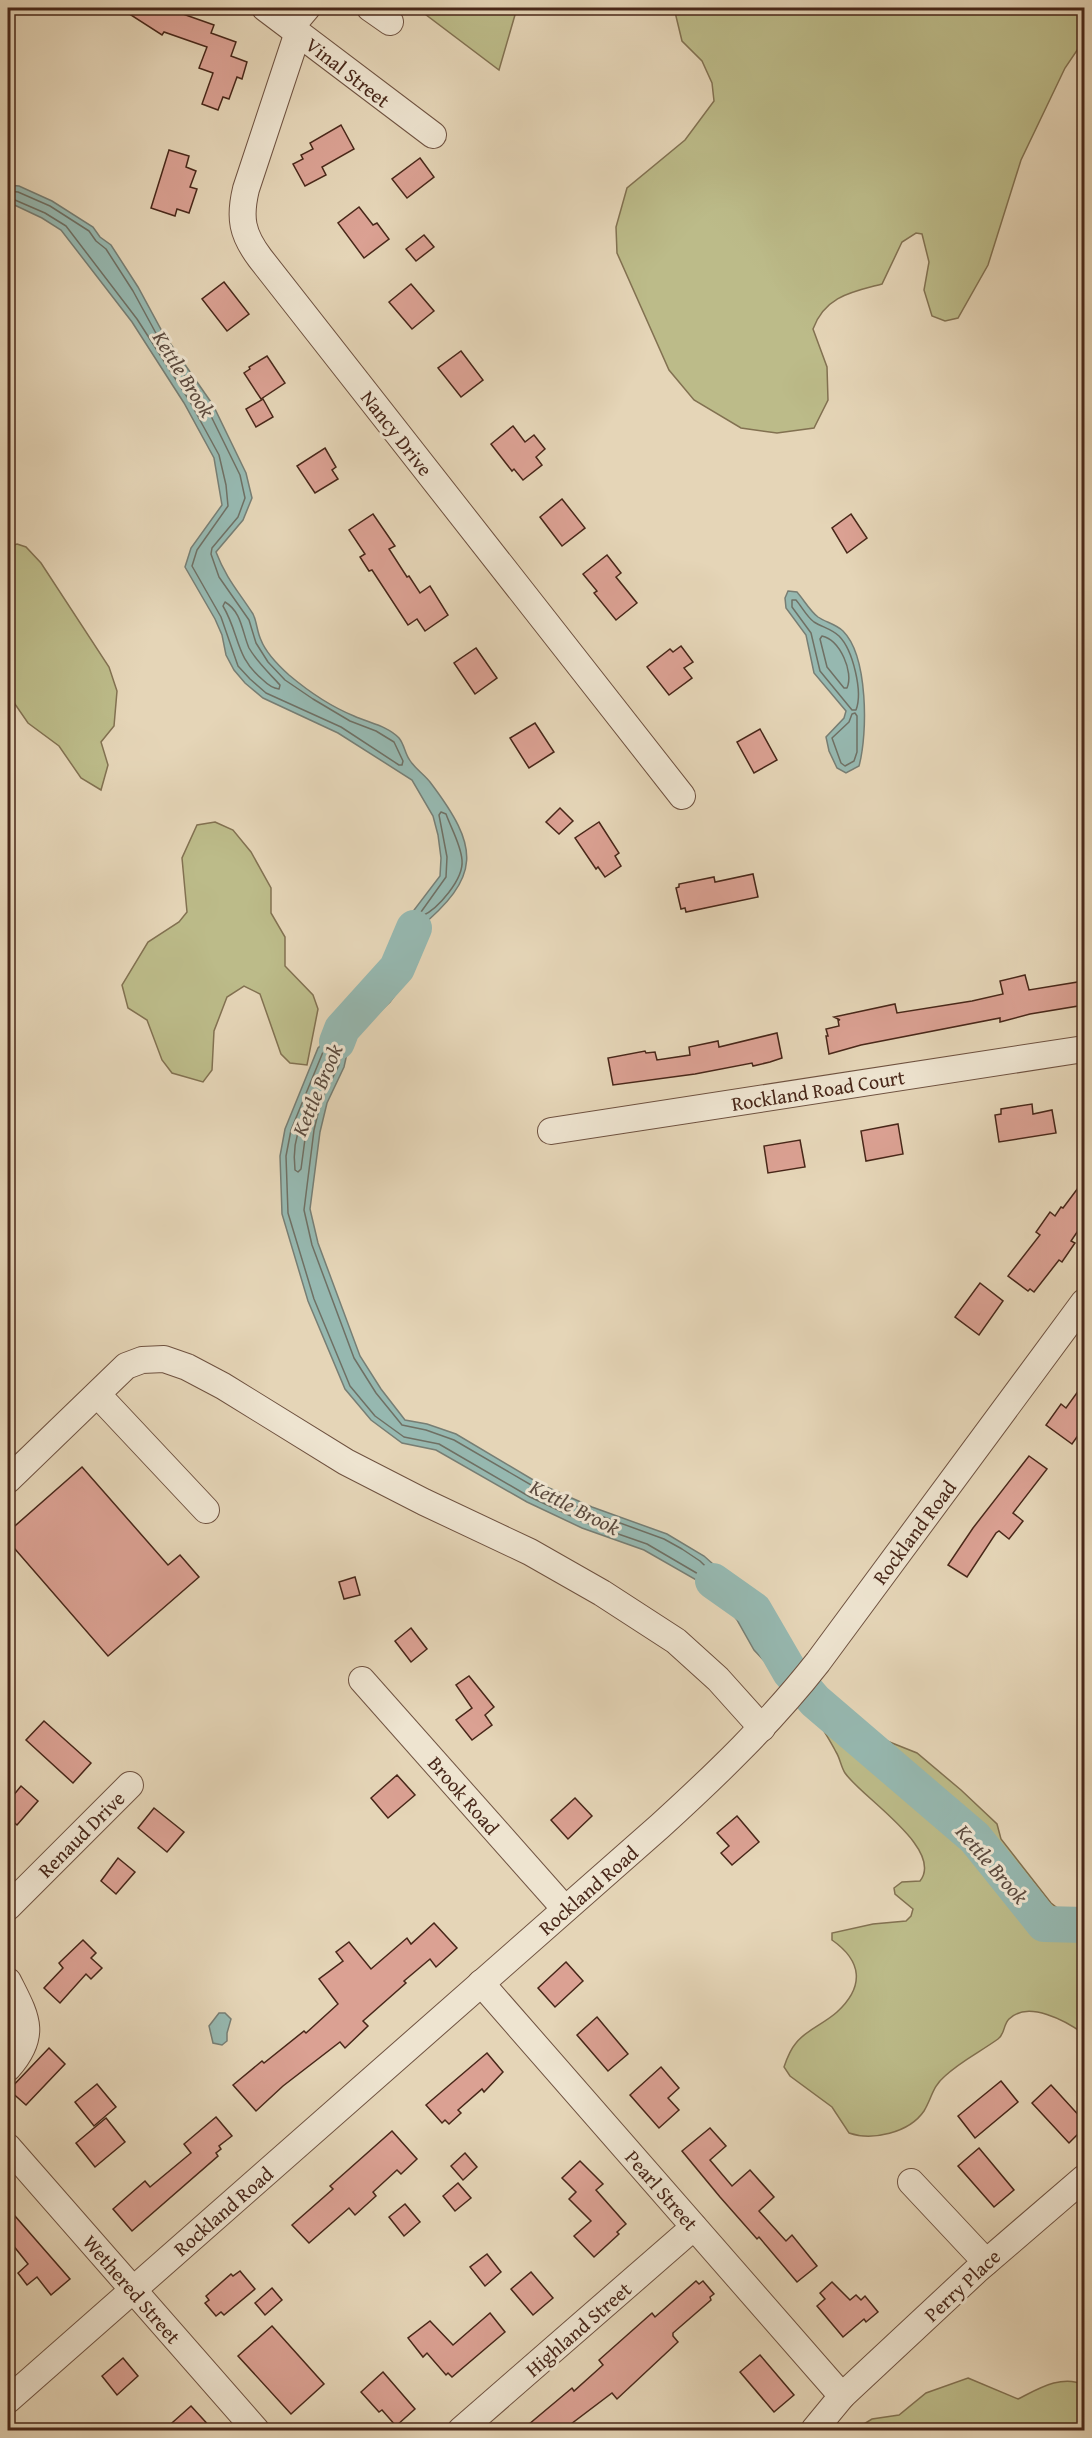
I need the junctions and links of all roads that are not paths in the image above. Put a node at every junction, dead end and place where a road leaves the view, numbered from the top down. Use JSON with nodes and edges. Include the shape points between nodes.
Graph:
{"nodes":[{"id":1,"x":265,"y":8,"type":"edge"},
{"id":2,"x":307,"y":8,"type":"edge"},
{"id":3,"x":294,"y":30,"type":"junction"},
{"id":4,"x":433,"y":135,"type":"dead end"},
{"id":5,"x":682,"y":796,"type":"dead end"},
{"id":6,"x":1084,"y":1048,"type":"edge"},
{"id":7,"x":551,"y":1131,"type":"dead end"},
{"id":8,"x":1084,"y":1302,"type":"edge"},
{"id":9,"x":98,"y":1395,"type":"junction"},
{"id":10,"x":8,"y":1480,"type":"edge"},
{"id":11,"x":206,"y":1510,"type":"dead end"},
{"id":12,"x":362,"y":1680,"type":"dead end"},
{"id":13,"x":762,"y":1728,"type":"junction"},
{"id":14,"x":130,"y":1785,"type":"dead end"},
{"id":15,"x":8,"y":1907,"type":"edge"},
{"id":16,"x":565,"y":1910,"type":"junction"},
{"id":17,"x":8,"y":1981,"type":"edge"},
{"id":18,"x":481,"y":1983,"type":"junction"},
{"id":19,"x":8,"y":2068,"type":"edge"},
{"id":20,"x":8,"y":2147,"type":"edge"},
{"id":21,"x":1084,"y":2178,"type":"edge"},
{"id":22,"x":911,"y":2182,"type":"dead end"},
{"id":23,"x":694,"y":2227,"type":"junction"},
{"id":24,"x":986,"y":2262,"type":"junction"},
{"id":25,"x":133,"y":2290,"type":"junction"},
{"id":26,"x":842,"y":2396,"type":"junction"},
{"id":27,"x":8,"y":2400,"type":"edge"},
{"id":28,"x":256,"y":2430,"type":"edge"},
{"id":29,"x":461,"y":2430,"type":"edge"},
{"id":30,"x":814,"y":2430,"type":"edge"}],
"edges":[{"from":1,"to":3,"type":"street","name":"Vinal Street"},
{"from":2,"to":3,"type":"street"},
{"from":3,"to":4,"type":"street","name":"Vinal Street"},
{"from":3,"to":5,"type":"street","name":"Nancy Drive","via":[[242,203],[244,232],[267,267]]},
{"from":6,"to":7,"type":"street","name":"Rockland Road Court"},
{"from":8,"to":13,"type":"street","name":"Rockland Road","via":[[798,1687]]},
{"from":9,"to":10,"type":"street"},
{"from":9,"to":11,"type":"street"},
{"from":9,"to":13,"type":"street","via":[[126,1366],[142,1360],[164,1359],[187,1367],[346,1462],[530,1552],[611,1599],[676,1641],[718,1679]]},
{"from":12,"to":16,"type":"street","name":"Brook Road"},
{"from":13,"to":16,"type":"street","name":"Rockland Road"},
{"from":14,"to":15,"type":"street","name":"Renaud Drive"},
{"from":16,"to":18,"type":"street","name":"Rockland Road"},
{"from":17,"to":19,"type":"street","via":[[28,2027],[21,2051]]},
{"from":18,"to":23,"type":"street","name":"Pearl Street"},
{"from":18,"to":25,"type":"street","name":"Rockland Road"},
{"from":20,"to":25,"type":"street","name":"Wethered Street"},
{"from":21,"to":24,"type":"street","name":"Perry Place"},
{"from":22,"to":24,"type":"street"},
{"from":23,"to":26,"type":"street","name":"Pearl Street"},
{"from":23,"to":29,"type":"street","name":"Highland Street"},
{"from":24,"to":26,"type":"street","name":"Perry Place"},
{"from":25,"to":27,"type":"street","name":"Rockland Road"},
{"from":25,"to":28,"type":"street","name":"Wethered Street"},
{"from":26,"to":30,"type":"street","name":"Perry Place"}]}
